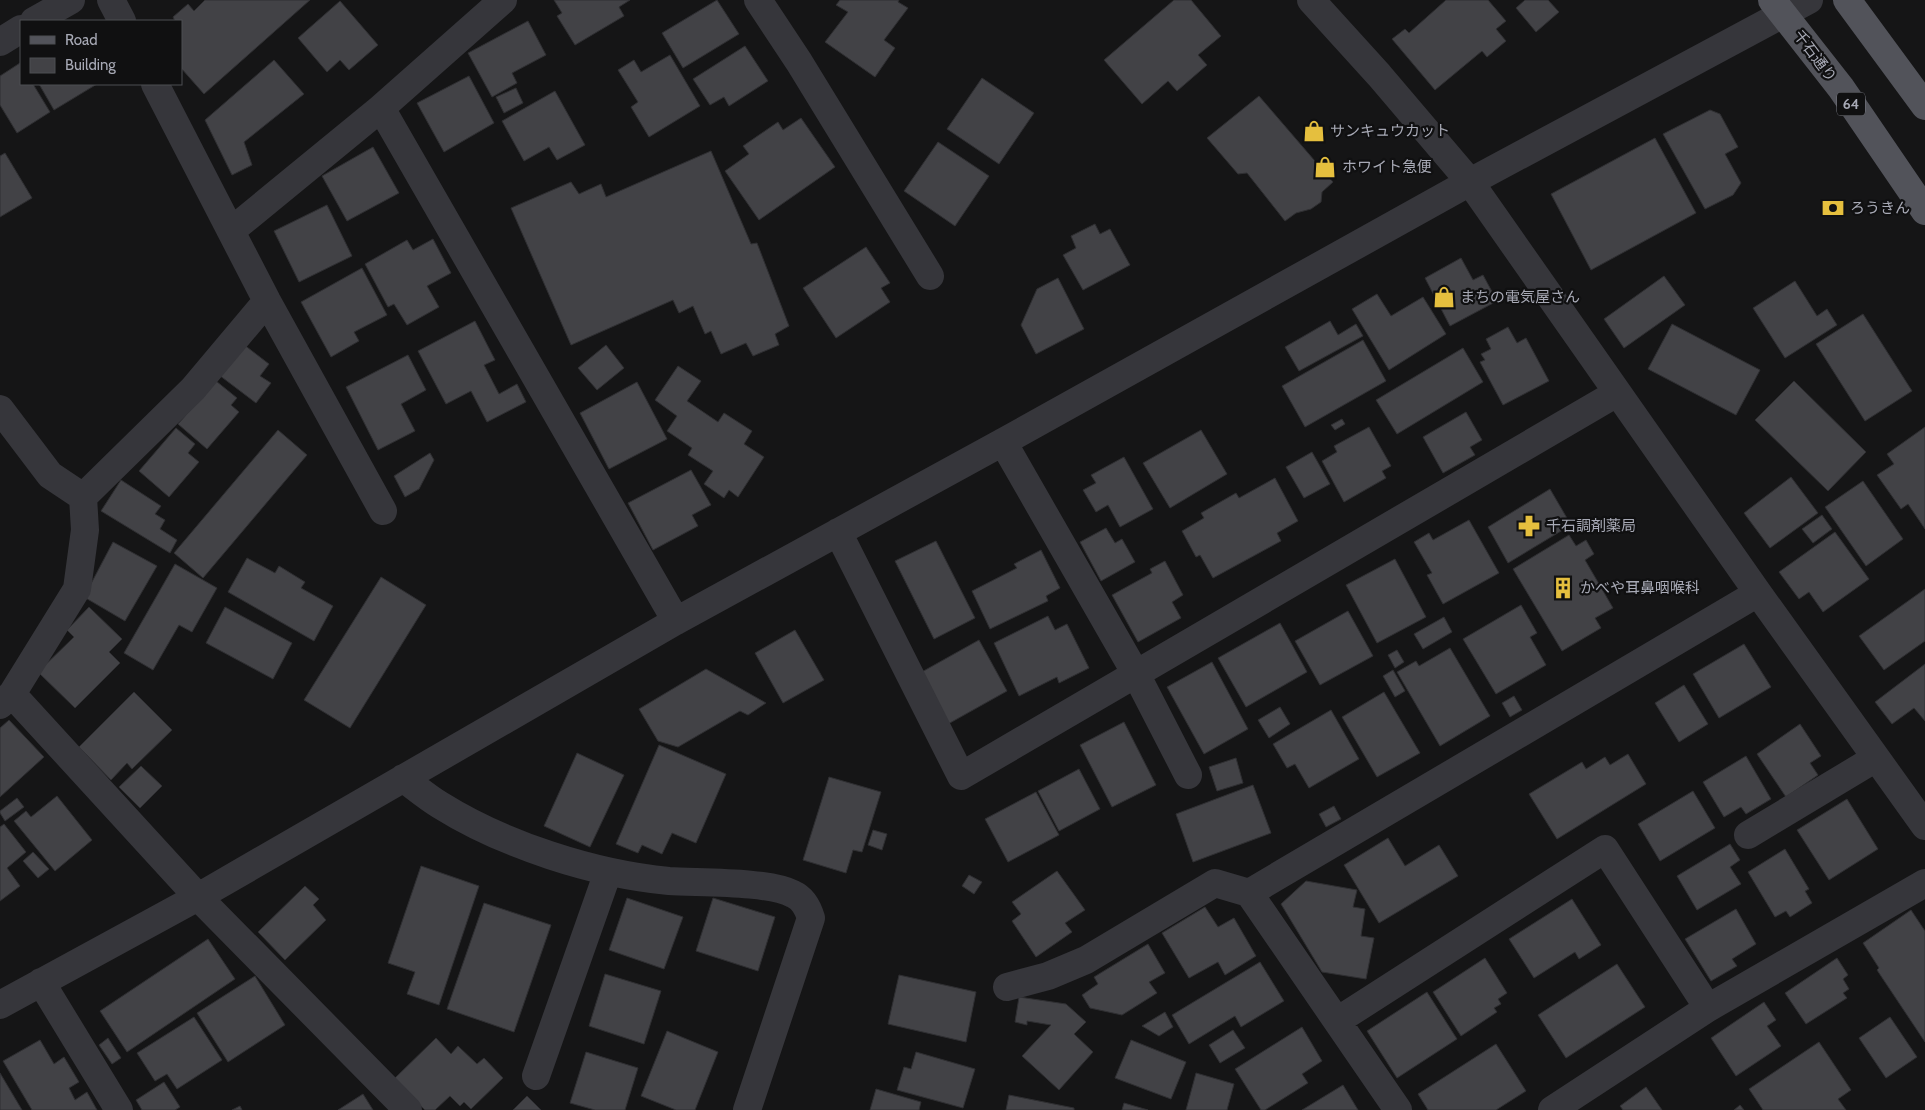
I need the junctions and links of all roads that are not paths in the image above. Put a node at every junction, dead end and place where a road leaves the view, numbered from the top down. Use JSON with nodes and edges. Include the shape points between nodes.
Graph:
{"nodes":[{"id":1,"x":71,"y":0,"type":"edge"},
{"id":2,"x":111,"y":0,"type":"edge"},
{"id":3,"x":503,"y":0,"type":"edge"},
{"id":4,"x":758,"y":0,"type":"edge"},
{"id":5,"x":1311,"y":0,"type":"edge"},
{"id":6,"x":1809,"y":0,"type":"edge"},
{"id":7,"x":1847,"y":0,"type":"edge"},
{"id":8,"x":1778,"y":7,"type":"edge"},
{"id":9,"x":36,"y":20,"type":"edge"},
{"id":10,"x":121,"y":20,"type":"edge"},
{"id":11,"x":20,"y":30,"type":"edge"},
{"id":12,"x":0,"y":42,"type":"edge"},
{"id":13,"x":156,"y":85,"type":"edge"},
{"id":14,"x":1925,"y":106,"type":"edge"},
{"id":15,"x":381,"y":108,"type":"junction"},
{"id":16,"x":1470,"y":182,"type":"junction"},
{"id":17,"x":1925,"y":211,"type":"edge"},
{"id":18,"x":231,"y":231,"type":"junction"},
{"id":19,"x":930,"y":276,"type":"dead end"},
{"id":20,"x":267,"y":301,"type":"junction"},
{"id":21,"x":1617,"y":393,"type":"junction"},
{"id":22,"x":0,"y":409,"type":"edge"},
{"id":23,"x":1002,"y":442,"type":"junction"},
{"id":24,"x":83,"y":497,"type":"junction"},
{"id":25,"x":383,"y":511,"type":"dead end"},
{"id":26,"x":838,"y":532,"type":"junction"},
{"id":27,"x":1758,"y":593,"type":"junction"},
{"id":28,"x":676,"y":622,"type":"junction"},
{"id":29,"x":1136,"y":674,"type":"junction"},
{"id":30,"x":6,"y":700,"type":"edge"},
{"id":31,"x":1876,"y":758,"type":"junction"},
{"id":32,"x":1188,"y":775,"type":"dead end"},
{"id":33,"x":403,"y":778,"type":"junction"},
{"id":34,"x":1925,"y":826,"type":"edge"},
{"id":35,"x":1748,"y":835,"type":"dead end"},
{"id":36,"x":608,"y":872,"type":"junction"},
{"id":37,"x":1925,"y":883,"type":"edge"},
{"id":38,"x":1249,"y":893,"type":"junction"},
{"id":39,"x":198,"y":897,"type":"junction"},
{"id":40,"x":41,"y":982,"type":"junction"},
{"id":41,"x":1007,"y":986,"type":"dead end"},
{"id":42,"x":0,"y":1005,"type":"edge"},
{"id":43,"x":1708,"y":1008,"type":"junction"},
{"id":44,"x":1337,"y":1021,"type":"junction"},
{"id":45,"x":536,"y":1076,"type":"dead end"},
{"id":46,"x":119,"y":1110,"type":"edge"},
{"id":47,"x":408,"y":1110,"type":"edge"},
{"id":48,"x":747,"y":1110,"type":"edge"},
{"id":49,"x":1398,"y":1110,"type":"edge"},
{"id":50,"x":1552,"y":1110,"type":"edge"}],
"edges":[{"from":1,"to":9,"type":"street"},
{"from":2,"to":10,"type":"street"},
{"from":3,"to":15,"type":"street"},
{"from":4,"to":19,"type":"street"},
{"from":5,"to":16,"type":"street"},
{"from":6,"to":8,"type":"street"},
{"from":7,"to":14,"type":"main road"},
{"from":8,"to":16,"type":"street"},
{"from":8,"to":17,"type":"main road","name":"千石通り","number":"64","via":[[1840,88]]},
{"from":11,"to":12,"type":"street"},
{"from":13,"to":18,"type":"street"},
{"from":15,"to":18,"type":"street"},
{"from":15,"to":28,"type":"street"},
{"from":16,"to":21,"type":"street"},
{"from":16,"to":23,"type":"street"},
{"from":18,"to":20,"type":"street"},
{"from":20,"to":24,"type":"street","via":[[193,389]]},
{"from":20,"to":25,"type":"street"},
{"from":21,"to":27,"type":"street"},
{"from":21,"to":29,"type":"street"},
{"from":22,"to":24,"type":"street","via":[[50,475]]},
{"from":23,"to":26,"type":"street"},
{"from":23,"to":29,"type":"street"},
{"from":24,"to":30,"type":"street","via":[[85,530],[78,589]]},
{"from":26,"to":28,"type":"street"},
{"from":26,"to":29,"type":"street","via":[[961,776]]},
{"from":27,"to":31,"type":"street"},
{"from":27,"to":38,"type":"street"},
{"from":28,"to":33,"type":"street"},
{"from":29,"to":32,"type":"street"},
{"from":30,"to":39,"type":"street"},
{"from":31,"to":34,"type":"street"},
{"from":31,"to":35,"type":"street"},
{"from":33,"to":36,"type":"street","via":[[466,820],[576,864]]},
{"from":33,"to":39,"type":"street"},
{"from":36,"to":45,"type":"street"},
{"from":36,"to":48,"type":"street","via":[[668,881],[785,890],[796,895],[808,908],[811,918]]},
{"from":37,"to":43,"type":"street"},
{"from":38,"to":41,"type":"street","via":[[1215,883],[1086,960],[1048,976]]},
{"from":38,"to":44,"type":"street"},
{"from":39,"to":40,"type":"street"},
{"from":39,"to":47,"type":"street"},
{"from":40,"to":42,"type":"street"},
{"from":40,"to":46,"type":"street"},
{"from":43,"to":44,"type":"street","via":[[1605,849]]},
{"from":43,"to":50,"type":"street"},
{"from":44,"to":49,"type":"street"}]}
